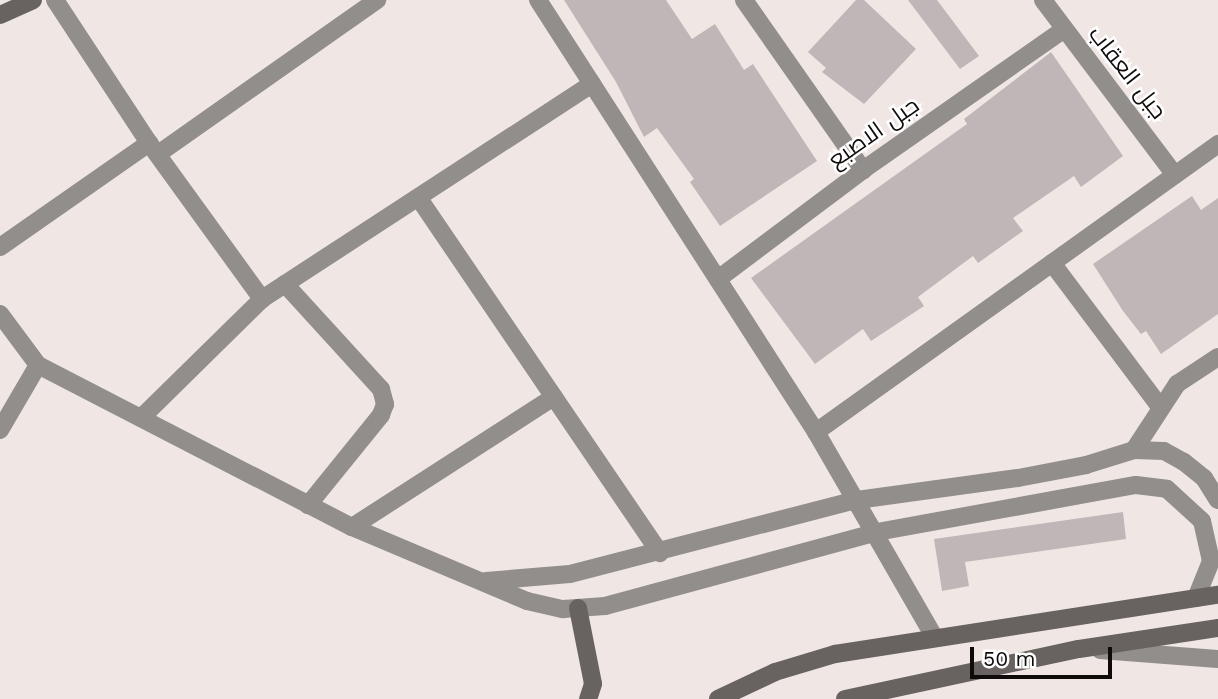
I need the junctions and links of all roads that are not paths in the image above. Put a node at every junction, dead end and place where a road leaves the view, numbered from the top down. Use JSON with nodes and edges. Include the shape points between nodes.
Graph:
{"nodes":[{"id":1,"x":33,"y":0,"type":"edge"},
{"id":2,"x":55,"y":0,"type":"edge"},
{"id":3,"x":377,"y":0,"type":"edge"},
{"id":4,"x":538,"y":0,"type":"edge"},
{"id":5,"x":744,"y":0,"type":"edge"},
{"id":6,"x":1043,"y":0,"type":"edge"},
{"id":7,"x":0,"y":15,"type":"edge"},
{"id":8,"x":1063,"y":30,"type":"junction"},
{"id":9,"x":592,"y":84,"type":"junction"},
{"id":10,"x":1218,"y":144,"type":"edge"},
{"id":11,"x":153,"y":148,"type":"junction"},
{"id":12,"x":863,"y":170,"type":"junction"},
{"id":13,"x":1175,"y":175,"type":"junction"},
{"id":14,"x":420,"y":200,"type":"junction"},
{"id":15,"x":0,"y":247,"type":"edge"},
{"id":16,"x":1052,"y":263,"type":"junction"},
{"id":17,"x":718,"y":279,"type":"junction"},
{"id":18,"x":285,"y":284,"type":"junction"},
{"id":19,"x":262,"y":299,"type":"junction"},
{"id":20,"x":0,"y":314,"type":"edge"},
{"id":21,"x":1218,"y":357,"type":"edge"},
{"id":22,"x":38,"y":365,"type":"junction"},
{"id":23,"x":554,"y":397,"type":"junction"},
{"id":24,"x":1161,"y":408,"type":"junction"},
{"id":25,"x":141,"y":418,"type":"junction"},
{"id":26,"x":0,"y":430,"type":"edge"},
{"id":27,"x":816,"y":432,"type":"junction"},
{"id":28,"x":1134,"y":450,"type":"junction"},
{"id":29,"x":857,"y":500,"type":"junction"},
{"id":30,"x":1218,"y":500,"type":"edge"},
{"id":31,"x":308,"y":505,"type":"junction"},
{"id":32,"x":352,"y":527,"type":"junction"},
{"id":33,"x":877,"y":532,"type":"junction"},
{"id":34,"x":660,"y":553,"type":"junction"},
{"id":35,"x":486,"y":581,"type":"junction"},
{"id":36,"x":1218,"y":595,"type":"edge"},
{"id":37,"x":1196,"y":598,"type":"junction"},
{"id":38,"x":578,"y":608,"type":"junction"},
{"id":39,"x":1218,"y":628,"type":"edge"},
{"id":40,"x":934,"y":636,"type":"junction"},
{"id":41,"x":1079,"y":649,"type":"junction"},
{"id":42,"x":1218,"y":659,"type":"edge"},
{"id":43,"x":588,"y":699,"type":"edge"},
{"id":44,"x":719,"y":699,"type":"edge"},
{"id":45,"x":845,"y":699,"type":"edge"}],
"edges":[{"from":1,"to":7,"type":"main road"},
{"from":2,"to":11,"type":"street"},
{"from":3,"to":11,"type":"street"},
{"from":4,"to":9,"type":"street"},
{"from":5,"to":12,"type":"street"},
{"from":6,"to":8,"type":"street","name":"جبل العقاب"},
{"from":8,"to":12,"type":"street","name":"جبل الاصبع"},
{"from":8,"to":13,"type":"street","name":"جبل العقاب"},
{"from":9,"to":14,"type":"street"},
{"from":9,"to":17,"type":"street"},
{"from":10,"to":13,"type":"street"},
{"from":11,"to":15,"type":"street"},
{"from":11,"to":19,"type":"street"},
{"from":12,"to":17,"type":"street","name":"جبل الاصبع"},
{"from":13,"to":16,"type":"street"},
{"from":14,"to":18,"type":"street"},
{"from":14,"to":23,"type":"street"},
{"from":16,"to":24,"type":"street"},
{"from":16,"to":27,"type":"street"},
{"from":17,"to":27,"type":"street"},
{"from":18,"to":19,"type":"street"},
{"from":18,"to":31,"type":"street","via":[[381,389],[384,404],[381,415]]},
{"from":19,"to":25,"type":"street"},
{"from":20,"to":22,"type":"street"},
{"from":21,"to":24,"type":"street","via":[[1177,384]]},
{"from":22,"to":25,"type":"street"},
{"from":22,"to":26,"type":"street"},
{"from":23,"to":32,"type":"street"},
{"from":23,"to":34,"type":"street"},
{"from":24,"to":28,"type":"street"},
{"from":25,"to":31,"type":"street"},
{"from":27,"to":29,"type":"street"},
{"from":28,"to":29,"type":"street","via":[[1018,478]]},
{"from":28,"to":30,"type":"street","via":[[1164,451],[1184,462],[1204,478]]},
{"from":29,"to":33,"type":"street"},
{"from":29,"to":34,"type":"street"},
{"from":31,"to":32,"type":"street"},
{"from":32,"to":35,"type":"street"},
{"from":33,"to":37,"type":"street","via":[[1136,485],[1167,489],[1202,521],[1210,542],[1211,561]]},
{"from":33,"to":38,"type":"street","via":[[658,593]]},
{"from":33,"to":40,"type":"street"},
{"from":34,"to":35,"type":"street","via":[[570,574]]},
{"from":35,"to":38,"type":"street","via":[[527,601]]},
{"from":36,"to":37,"type":"main road"},
{"from":37,"to":40,"type":"main road","via":[[1032,626]]},
{"from":38,"to":43,"type":"main road","via":[[593,684]]},
{"from":39,"to":41,"type":"main road"},
{"from":40,"to":44,"type":"main road","via":[[835,654],[775,672]]},
{"from":41,"to":42,"type":"street"},
{"from":41,"to":45,"type":"main road"}]}
